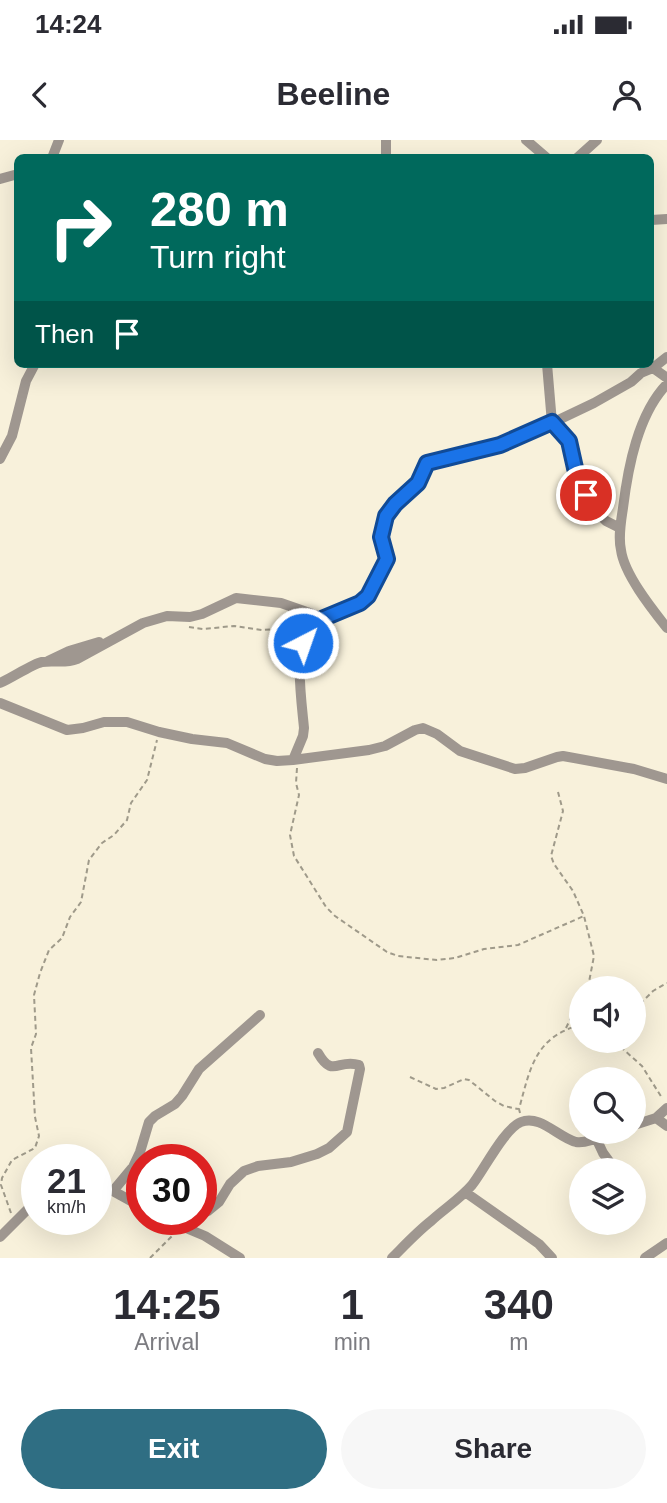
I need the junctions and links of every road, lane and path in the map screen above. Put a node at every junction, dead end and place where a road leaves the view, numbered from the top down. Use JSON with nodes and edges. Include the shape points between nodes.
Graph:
{"nodes":[{"id":1,"x":526,"y":140,"type":"edge"},
{"id":2,"x":597,"y":140,"type":"edge"},
{"id":3,"x":542,"y":154,"type":"edge"},
{"id":4,"x":581,"y":154,"type":"edge"},
{"id":5,"x":33,"y":368,"type":"edge"},
{"id":6,"x":547,"y":368,"type":"edge"},
{"id":7,"x":653,"y":368,"type":"joint"},
{"id":8,"x":639,"y":369,"type":"edge"},
{"id":9,"x":667,"y":381,"type":"edge"},
{"id":10,"x":552,"y":422,"type":"junction"},
{"id":11,"x":0,"y":459,"type":"edge"},
{"id":12,"x":620,"y":528,"type":"junction"},
{"id":13,"x":324,"y":618,"type":"junction"},
{"id":14,"x":183,"y":625,"type":"dead end"},
{"id":15,"x":309,"y":628,"type":"junction"},
{"id":16,"x":667,"y":628,"type":"edge"},
{"id":17,"x":0,"y":683,"type":"edge"},
{"id":18,"x":0,"y":702,"type":"edge"},
{"id":19,"x":159,"y":732,"type":"junction"},
{"id":20,"x":296,"y":760,"type":"junction"},
{"id":21,"x":667,"y":779,"type":"edge"},
{"id":22,"x":558,"y":792,"type":"dead end"},
{"id":23,"x":584,"y":916,"type":"junction"},
{"id":24,"x":590,"y":976,"type":"edge"},
{"id":25,"x":667,"y":983,"type":"edge"},
{"id":26,"x":646,"y":998,"type":"edge"},
{"id":27,"x":260,"y":1015,"type":"dead end"},
{"id":28,"x":569,"y":1021,"type":"edge"},
{"id":29,"x":569,"y":1028,"type":"edge"},
{"id":30,"x":565,"y":1029,"type":"junction"},
{"id":31,"x":318,"y":1053,"type":"dead end"},
{"id":32,"x":627,"y":1053,"type":"edge"},
{"id":33,"x":410,"y":1077,"type":"dead end"},
{"id":34,"x":667,"y":1106,"type":"edge"},
{"id":35,"x":519,"y":1109,"type":"junction"},
{"id":36,"x":656,"y":1118,"type":"junction"},
{"id":37,"x":522,"y":1121,"type":"junction"},
{"id":38,"x":646,"y":1121,"type":"edge"},
{"id":39,"x":667,"y":1126,"type":"edge"},
{"id":40,"x":569,"y":1139,"type":"edge"},
{"id":41,"x":113,"y":1191,"type":"joint"},
{"id":42,"x":465,"y":1192,"type":"junction"},
{"id":43,"x":126,"y":1198,"type":"edge"},
{"id":44,"x":217,"y":1204,"type":"edge"},
{"id":45,"x":21,"y":1217,"type":"edge"},
{"id":46,"x":15,"y":1223,"type":"junction"},
{"id":47,"x":174,"y":1235,"type":"edge"},
{"id":48,"x":204,"y":1235,"type":"edge"},
{"id":49,"x":0,"y":1237,"type":"edge"},
{"id":50,"x":667,"y":1243,"type":"edge"},
{"id":51,"x":150,"y":1258,"type":"edge"},
{"id":52,"x":240,"y":1258,"type":"edge"},
{"id":53,"x":392,"y":1258,"type":"edge"},
{"id":54,"x":552,"y":1258,"type":"edge"},
{"id":55,"x":645,"y":1258,"type":"edge"}],
"edges":[{"from":1,"to":3,"type":"street"},
{"from":2,"to":4,"type":"street"},
{"from":5,"to":11,"type":"street"},
{"from":6,"to":10,"type":"street"},
{"from":7,"to":8,"type":"street"},
{"from":7,"to":9,"type":"street"},
{"from":8,"to":10,"type":"street","via":[[631,382]]},
{"from":9,"to":12,"type":"street","via":[[649,409],[635,446]]},
{"from":10,"to":12,"type":"street","via":[[569,441],[592,506]]},
{"from":10,"to":13,"type":"street","via":[[500,445],[427,463],[418,483],[386,516],[381,537],[387,559],[368,596]]},
{"from":12,"to":16,"type":"street","via":[[625,566]]},
{"from":13,"to":15,"type":"street"},
{"from":13,"to":17,"type":"street","via":[[281,603],[236,598],[202,614],[143,623],[77,659],[39,663]]},
{"from":14,"to":15,"type":"path","via":[[203,629]]},
{"from":15,"to":20,"type":"street","via":[[300,670],[304,728]]},
{"from":18,"to":19,"type":"street","via":[[67,730],[118,721]]},
{"from":19,"to":20,"type":"street","via":[[227,743],[265,759]]},
{"from":19,"to":46,"type":"path","via":[[147,780],[131,803],[127,820],[89,860],[82,902],[62,938],[49,950],[40,973],[31,1048],[39,1136],[35,1148],[12,1160],[1,1185]]},
{"from":20,"to":21,"type":"street","via":[[385,746],[423,728],[460,751],[515,769],[563,757]]},
{"from":20,"to":23,"type":"path","via":[[299,795],[290,835],[294,856],[335,916],[387,952],[437,961],[455,958],[518,945]]},
{"from":22,"to":23,"type":"path","via":[[563,811],[551,856]]},
{"from":23,"to":24,"type":"path","via":[[594,956]]},
{"from":25,"to":26,"type":"path"},
{"from":27,"to":41,"type":"street","via":[[199,1069],[175,1104],[149,1122],[133,1167]]},
{"from":28,"to":30,"type":"path"},
{"from":29,"to":30,"type":"path"},
{"from":30,"to":35,"type":"path","via":[[538,1052]]},
{"from":31,"to":44,"type":"street","via":[[328,1066],[359,1065],[348,1132],[317,1154],[244,1171]]},
{"from":32,"to":34,"type":"path","via":[[642,1066]]},
{"from":33,"to":35,"type":"path","via":[[436,1089],[470,1080],[495,1101]]},
{"from":34,"to":36,"type":"street"},
{"from":35,"to":37,"type":"path"},
{"from":36,"to":38,"type":"street"},
{"from":36,"to":39,"type":"street"},
{"from":37,"to":40,"type":"street","via":[[539,1123]]},
{"from":37,"to":42,"type":"street"},
{"from":41,"to":43,"type":"street"},
{"from":42,"to":53,"type":"street"},
{"from":42,"to":54,"type":"street"},
{"from":45,"to":46,"type":"street"},
{"from":46,"to":49,"type":"street"},
{"from":47,"to":51,"type":"path"},
{"from":48,"to":52,"type":"street"},
{"from":50,"to":55,"type":"street"}]}
